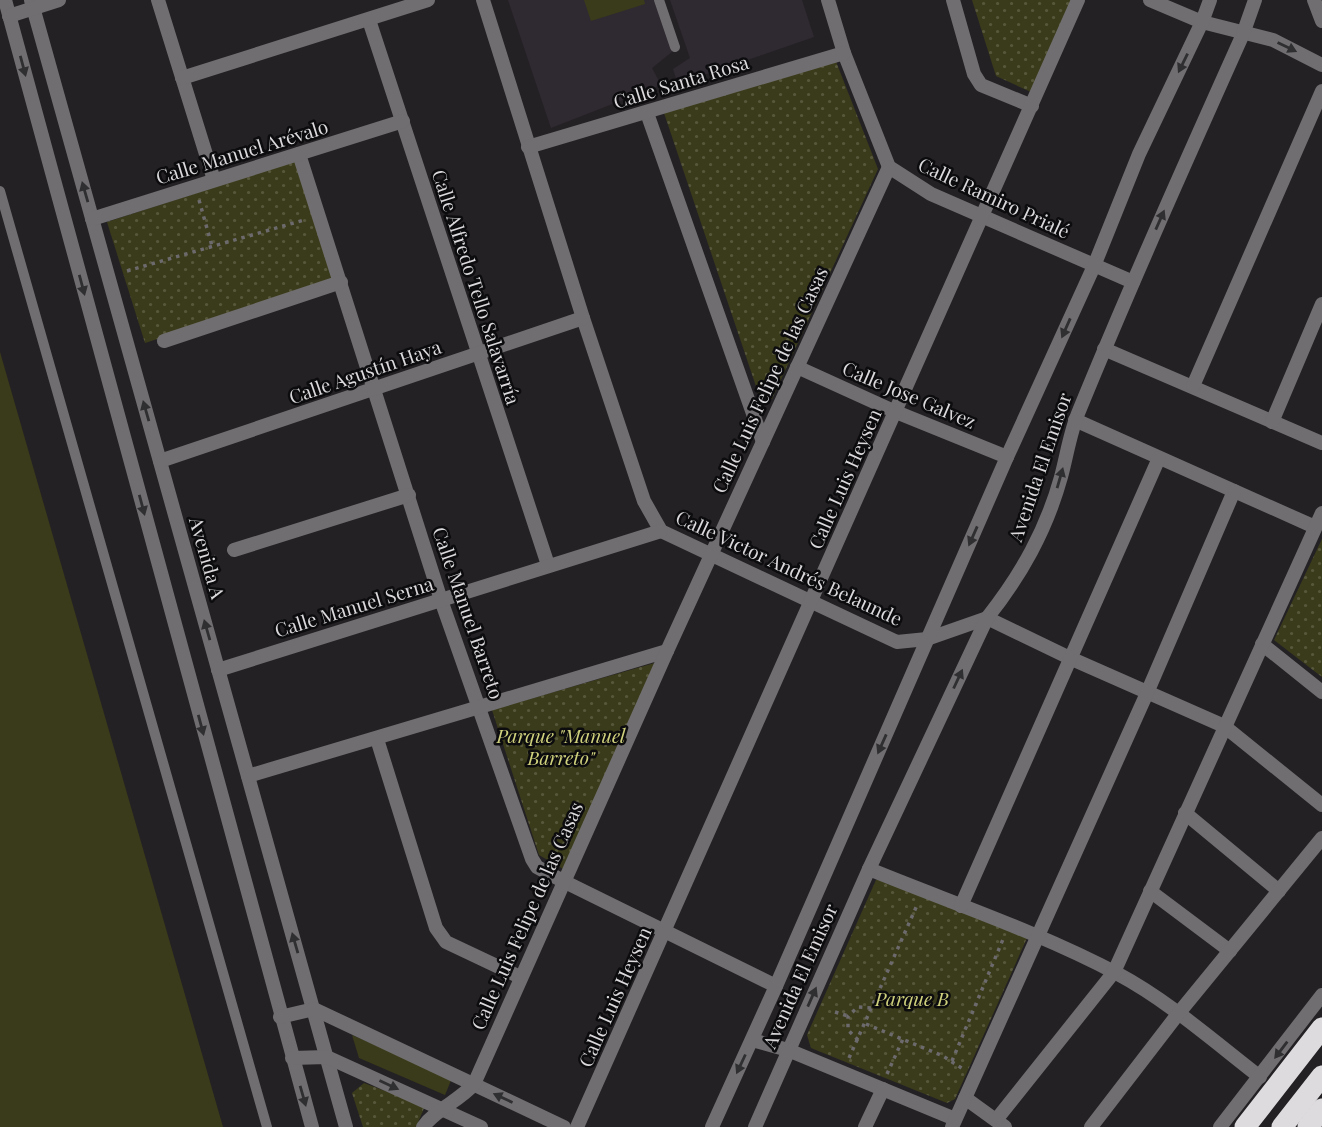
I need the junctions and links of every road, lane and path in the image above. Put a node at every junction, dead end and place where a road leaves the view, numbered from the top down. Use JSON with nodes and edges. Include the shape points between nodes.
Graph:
{"nodes":[{"id":1,"x":5,"y":0,"type":"edge"},
{"id":2,"x":59,"y":0,"type":"edge"},
{"id":3,"x":158,"y":0,"type":"edge"},
{"id":4,"x":428,"y":0,"type":"edge"},
{"id":5,"x":483,"y":0,"type":"edge"},
{"id":6,"x":659,"y":0,"type":"edge"},
{"id":7,"x":828,"y":0,"type":"edge"},
{"id":8,"x":953,"y":0,"type":"edge"},
{"id":9,"x":1078,"y":0,"type":"edge"},
{"id":10,"x":1150,"y":0,"type":"edge"},
{"id":11,"x":1210,"y":0,"type":"edge"},
{"id":12,"x":1255,"y":0,"type":"edge"},
{"id":13,"x":1314,"y":0,"type":"edge"},
{"id":14,"x":32,"y":4,"type":"edge"},
{"id":15,"x":9,"y":16,"type":"junction"},
{"id":16,"x":369,"y":20,"type":"junction"},
{"id":17,"x":1322,"y":21,"type":"edge"},
{"id":18,"x":1202,"y":22,"type":"junction"},
{"id":19,"x":1244,"y":34,"type":"junction"},
{"id":20,"x":675,"y":47,"type":"dead end"},
{"id":21,"x":845,"y":53,"type":"junction"},
{"id":22,"x":1322,"y":65,"type":"edge"},
{"id":23,"x":182,"y":78,"type":"junction"},
{"id":24,"x":1322,"y":91,"type":"edge"},
{"id":25,"x":1032,"y":106,"type":"junction"},
{"id":26,"x":647,"y":113,"type":"junction"},
{"id":27,"x":403,"y":121,"type":"junction"},
{"id":28,"x":528,"y":147,"type":"junction"},
{"id":29,"x":299,"y":154,"type":"junction"},
{"id":30,"x":889,"y":167,"type":"junction"},
{"id":31,"x":214,"y":180,"type":"junction"},
{"id":32,"x":0,"y":191,"type":"edge"},
{"id":33,"x":198,"y":198,"type":"dead end"},
{"id":34,"x":983,"y":215,"type":"junction"},
{"id":35,"x":312,"y":218,"type":"dead end"},
{"id":36,"x":92,"y":219,"type":"junction"},
{"id":37,"x":212,"y":247,"type":"junction"},
{"id":38,"x":1094,"y":266,"type":"junction"},
{"id":39,"x":127,"y":271,"type":"dead end"},
{"id":40,"x":341,"y":282,"type":"junction"},
{"id":41,"x":1133,"y":282,"type":"junction"},
{"id":42,"x":1322,"y":304,"type":"edge"},
{"id":43,"x":583,"y":318,"type":"junction"},
{"id":44,"x":164,"y":341,"type":"dead end"},
{"id":45,"x":1104,"y":349,"type":"junction"},
{"id":46,"x":477,"y":354,"type":"junction"},
{"id":47,"x":797,"y":367,"type":"junction"},
{"id":48,"x":1193,"y":386,"type":"junction"},
{"id":49,"x":376,"y":389,"type":"junction"},
{"id":50,"x":896,"y":411,"type":"junction"},
{"id":51,"x":1075,"y":420,"type":"junction"},
{"id":52,"x":1272,"y":422,"type":"junction"},
{"id":53,"x":763,"y":442,"type":"junction"},
{"id":54,"x":1322,"y":443,"type":"edge"},
{"id":55,"x":1007,"y":457,"type":"junction"},
{"id":56,"x":1159,"y":458,"type":"junction"},
{"id":57,"x":159,"y":461,"type":"junction"},
{"id":58,"x":1234,"y":491,"type":"junction"},
{"id":59,"x":409,"y":495,"type":"junction"},
{"id":60,"x":1322,"y":513,"type":"edge"},
{"id":61,"x":1315,"y":527,"type":"junction"},
{"id":62,"x":661,"y":531,"type":"junction"},
{"id":63,"x":234,"y":550,"type":"joint"},
{"id":64,"x":712,"y":554,"type":"junction"},
{"id":65,"x":189,"y":565,"type":"junction"},
{"id":66,"x":548,"y":565,"type":"junction"},
{"id":67,"x":442,"y":600,"type":"junction"},
{"id":68,"x":812,"y":601,"type":"junction"},
{"id":69,"x":987,"y":618,"type":"junction"},
{"id":70,"x":927,"y":639,"type":"junction"},
{"id":71,"x":1262,"y":643,"type":"junction"},
{"id":72,"x":667,"y":651,"type":"junction"},
{"id":73,"x":1072,"y":659,"type":"junction"},
{"id":74,"x":218,"y":670,"type":"junction"},
{"id":75,"x":1322,"y":692,"type":"edge"},
{"id":76,"x":1147,"y":693,"type":"junction"},
{"id":77,"x":480,"y":707,"type":"junction"},
{"id":78,"x":1223,"y":726,"type":"junction"},
{"id":79,"x":377,"y":739,"type":"junction"},
{"id":80,"x":248,"y":776,"type":"junction"},
{"id":81,"x":1322,"y":805,"type":"edge"},
{"id":82,"x":1185,"y":813,"type":"junction"},
{"id":83,"x":1322,"y":838,"type":"edge"},
{"id":84,"x":869,"y":869,"type":"junction"},
{"id":85,"x":563,"y":881,"type":"junction"},
{"id":86,"x":1150,"y":891,"type":"junction"},
{"id":87,"x":1279,"y":891,"type":"junction"},
{"id":88,"x":921,"y":898,"type":"dead end"},
{"id":89,"x":961,"y":906,"type":"junction"},
{"id":90,"x":666,"y":930,"type":"junction"},
{"id":91,"x":1005,"y":935,"type":"dead end"},
{"id":92,"x":1037,"y":937,"type":"junction"},
{"id":93,"x":1230,"y":951,"type":"junction"},
{"id":94,"x":1114,"y":972,"type":"junction"},
{"id":95,"x":520,"y":977,"type":"junction"},
{"id":96,"x":776,"y":986,"type":"junction"},
{"id":97,"x":1322,"y":995,"type":"edge"},
{"id":98,"x":872,"y":1008,"type":"junction"},
{"id":99,"x":314,"y":1009,"type":"junction"},
{"id":100,"x":835,"y":1012,"type":"dead end"},
{"id":101,"x":1178,"y":1014,"type":"junction"},
{"id":102,"x":848,"y":1016,"type":"junction"},
{"id":103,"x":280,"y":1017,"type":"junction"},
{"id":104,"x":865,"y":1023,"type":"junction"},
{"id":105,"x":1322,"y":1028,"type":"edge"},
{"id":106,"x":903,"y":1039,"type":"junction"},
{"id":107,"x":752,"y":1040,"type":"junction"},
{"id":108,"x":858,"y":1040,"type":"junction"},
{"id":109,"x":788,"y":1050,"type":"junction"},
{"id":110,"x":327,"y":1056,"type":"junction"},
{"id":111,"x":292,"y":1058,"type":"junction"},
{"id":112,"x":849,"y":1058,"type":"dead end"},
{"id":113,"x":952,"y":1061,"type":"junction"},
{"id":114,"x":964,"y":1071,"type":"dead end"},
{"id":115,"x":887,"y":1074,"type":"dead end"},
{"id":116,"x":1322,"y":1076,"type":"edge"},
{"id":117,"x":1260,"y":1077,"type":"junction"},
{"id":118,"x":474,"y":1084,"type":"junction"},
{"id":119,"x":883,"y":1089,"type":"junction"},
{"id":120,"x":965,"y":1098,"type":"junction"},
{"id":121,"x":443,"y":1110,"type":"junction"},
{"id":122,"x":1322,"y":1110,"type":"edge"},
{"id":123,"x":954,"y":1123,"type":"edge"},
{"id":124,"x":758,"y":1124,"type":"edge"},
{"id":125,"x":1001,"y":1124,"type":"edge"},
{"id":126,"x":267,"y":1127,"type":"edge"},
{"id":127,"x":312,"y":1127,"type":"edge"},
{"id":128,"x":346,"y":1127,"type":"edge"},
{"id":129,"x":424,"y":1127,"type":"edge"},
{"id":130,"x":481,"y":1127,"type":"edge"},
{"id":131,"x":564,"y":1127,"type":"edge"},
{"id":132,"x":577,"y":1127,"type":"edge"},
{"id":133,"x":712,"y":1127,"type":"edge"},
{"id":134,"x":865,"y":1127,"type":"edge"},
{"id":135,"x":1091,"y":1127,"type":"edge"},
{"id":136,"x":1220,"y":1127,"type":"edge"},
{"id":137,"x":1245,"y":1127,"type":"edge"},
{"id":138,"x":1282,"y":1127,"type":"edge"},
{"id":139,"x":1308,"y":1127,"type":"edge"}],
"edges":[{"from":1,"to":15,"type":"street"},
{"from":2,"to":14,"type":"street"},
{"from":3,"to":23,"type":"street"},
{"from":4,"to":16,"type":"street"},
{"from":5,"to":28,"type":"street","name":"Calle Victor Andrés Belaunde"},
{"from":6,"to":20,"type":"lane"},
{"from":7,"to":21,"type":"street","name":"Calle Ramiro Prialé"},
{"from":8,"to":25,"type":"street","via":[[981,85]]},
{"from":9,"to":25,"type":"street","name":"Calle Luis Heysen"},
{"from":10,"to":18,"type":"street"},
{"from":11,"to":18,"type":"street","name":"Avenida El Emisor"},
{"from":12,"to":19,"type":"street","name":"Avenida El Emisor"},
{"from":13,"to":17,"type":"street"},
{"from":14,"to":15,"type":"street"},
{"from":36,"to":14,"type":"street","name":"Avenida A","one_way":true},
{"from":15,"to":103,"type":"street","one_way":true},
{"from":16,"to":23,"type":"street"},
{"from":16,"to":27,"type":"street","name":"Calle Alfredo Tello Salavarría"},
{"from":18,"to":19,"type":"street"},
{"from":18,"to":38,"type":"street","name":"Avenida El Emisor","one_way":true,"via":[[1139,154]]},
{"from":19,"to":22,"type":"street","one_way":true,"via":[[1280,43]]},
{"from":41,"to":19,"type":"street","name":"Avenida El Emisor","one_way":true},
{"from":21,"to":26,"type":"street","name":"Calle Santa Rosa"},
{"from":21,"to":30,"type":"street","name":"Calle Ramiro Prialé"},
{"from":23,"to":31,"type":"street"},
{"from":24,"to":48,"type":"street"},
{"from":25,"to":34,"type":"street","name":"Calle Luis Heysen"},
{"from":26,"to":28,"type":"street","name":"Calle Santa Rosa"},
{"from":26,"to":53,"type":"street"},
{"from":27,"to":29,"type":"street","name":"Calle Manuel Arévalo"},
{"from":27,"to":46,"type":"street","name":"Calle Alfredo Tello Salavarría"},
{"from":28,"to":43,"type":"street","name":"Calle Victor Andrés Belaunde"},
{"from":29,"to":31,"type":"street","name":"Calle Manuel Arévalo"},
{"from":29,"to":40,"type":"street","name":"Calle Manuel Barreto"},
{"from":30,"to":34,"type":"street","name":"Calle Ramiro Prialé","via":[[931,194]]},
{"from":30,"to":47,"type":"street","name":"Calle Luis Felipe de las Casas"},
{"from":31,"to":36,"type":"street","name":"Calle Manuel Arévalo"},
{"from":32,"to":126,"type":"lane"},
{"from":33,"to":37,"type":"path"},
{"from":34,"to":38,"type":"street","name":"Calle Ramiro Prialé"},
{"from":34,"to":50,"type":"street","name":"Calle Luis Heysen"},
{"from":35,"to":37,"type":"path"},
{"from":57,"to":36,"type":"street","name":"Avenida A","one_way":true},
{"from":37,"to":39,"type":"path"},
{"from":38,"to":41,"type":"street","name":"Calle Ramiro Prialé"},
{"from":38,"to":55,"type":"street","name":"Avenida El Emisor","one_way":true},
{"from":40,"to":44,"type":"street"},
{"from":40,"to":49,"type":"street","name":"Calle Manuel Barreto"},
{"from":41,"to":45,"type":"street","name":"Avenida El Emisor"},
{"from":42,"to":52,"type":"street"},
{"from":43,"to":46,"type":"street","name":"Calle Agustín Haya"},
{"from":43,"to":62,"type":"street","name":"Calle Victor Andrés Belaunde","via":[[644,501]]},
{"from":45,"to":48,"type":"street"},
{"from":45,"to":51,"type":"street","name":"Avenida El Emisor"},
{"from":46,"to":49,"type":"street","name":"Calle Agustín Haya"},
{"from":46,"to":66,"type":"street","name":"Calle Alfredo Tello Salavarría"},
{"from":47,"to":50,"type":"street","name":"Calle Jose Galvez"},
{"from":47,"to":53,"type":"street","name":"Calle Luis Felipe de las Casas"},
{"from":48,"to":52,"type":"street"},
{"from":49,"to":57,"type":"street","name":"Calle Agustín Haya"},
{"from":49,"to":59,"type":"street","name":"Calle Manuel Barreto"},
{"from":50,"to":55,"type":"street","name":"Calle Jose Galvez"},
{"from":50,"to":68,"type":"street","name":"Calle Luis Heysen"},
{"from":51,"to":56,"type":"street"},
{"from":69,"to":51,"type":"street","name":"Avenida El Emisor","one_way":true,"via":[[1037,544]]},
{"from":52,"to":54,"type":"street"},
{"from":53,"to":64,"type":"street","name":"Calle Luis Felipe de las Casas"},
{"from":55,"to":70,"type":"street","name":"Avenida El Emisor","one_way":true},
{"from":56,"to":58,"type":"street"},
{"from":56,"to":73,"type":"street"},
{"from":57,"to":65,"type":"street","name":"Avenida A"},
{"from":58,"to":61,"type":"street"},
{"from":58,"to":76,"type":"street"},
{"from":59,"to":63,"type":"street"},
{"from":59,"to":67,"type":"street","name":"Calle Manuel Barreto"},
{"from":60,"to":61,"type":"street"},
{"from":61,"to":71,"type":"street"},
{"from":62,"to":64,"type":"street","name":"Calle Victor Andrés Belaunde"},
{"from":62,"to":66,"type":"street","name":"Calle Manuel Serna"},
{"from":63,"to":65,"type":"path"},
{"from":64,"to":68,"type":"street","name":"Calle Victor Andrés Belaunde"},
{"from":64,"to":72,"type":"street","name":"Calle Luis Felipe de las Casas"},
{"from":74,"to":65,"type":"street","name":"Avenida A","one_way":true},
{"from":66,"to":67,"type":"street","name":"Calle Manuel Serna"},
{"from":67,"to":74,"type":"street","name":"Calle Manuel Serna"},
{"from":67,"to":77,"type":"street","name":"Calle Manuel Barreto"},
{"from":68,"to":70,"type":"street","name":"Calle Victor Andrés Belaunde","via":[[897,642]]},
{"from":68,"to":90,"type":"street","name":"Calle Luis Heysen"},
{"from":69,"to":70,"type":"street","name":"Calle Victor Andrés Belaunde"},
{"from":69,"to":73,"type":"street"},
{"from":84,"to":69,"type":"street","name":"Avenida El Emisor","one_way":true},
{"from":70,"to":96,"type":"street","name":"Avenida El Emisor","one_way":true},
{"from":71,"to":75,"type":"street"},
{"from":71,"to":78,"type":"street"},
{"from":72,"to":77,"type":"street"},
{"from":72,"to":85,"type":"street","name":"Calle Luis Felipe de las Casas"},
{"from":73,"to":76,"type":"street"},
{"from":73,"to":89,"type":"street"},
{"from":74,"to":80,"type":"street","name":"Avenida A"},
{"from":76,"to":78,"type":"street"},
{"from":76,"to":92,"type":"street"},
{"from":77,"to":79,"type":"street"},
{"from":77,"to":85,"type":"street","name":"Calle Manuel Barreto","via":[[531,859]]},
{"from":78,"to":81,"type":"street"},
{"from":78,"to":82,"type":"street"},
{"from":79,"to":80,"type":"street"},
{"from":79,"to":95,"type":"street","via":[[436,928],[446,942]]},
{"from":99,"to":80,"type":"street","name":"Avenida A","one_way":true},
{"from":82,"to":86,"type":"street"},
{"from":82,"to":87,"type":"street"},
{"from":83,"to":87,"type":"street"},
{"from":84,"to":89,"type":"street"},
{"from":109,"to":84,"type":"street","name":"Avenida El Emisor","one_way":true},
{"from":85,"to":90,"type":"street","name":"Calle Manuel Barreto"},
{"from":85,"to":95,"type":"street","name":"Calle Luis Felipe de las Casas"},
{"from":86,"to":93,"type":"street"},
{"from":86,"to":94,"type":"street"},
{"from":87,"to":93,"type":"street"},
{"from":88,"to":98,"type":"path"},
{"from":89,"to":92,"type":"street"},
{"from":90,"to":96,"type":"street","name":"Calle Manuel Barreto"},
{"from":90,"to":132,"type":"street","name":"Calle Luis Heysen"},
{"from":91,"to":113,"type":"path"},
{"from":92,"to":94,"type":"street"},
{"from":92,"to":120,"type":"street"},
{"from":93,"to":101,"type":"street"},
{"from":94,"to":101,"type":"street"},
{"from":94,"to":125,"type":"street"},
{"from":95,"to":118,"type":"street","name":"Calle Luis Felipe de las Casas"},
{"from":96,"to":107,"type":"street","name":"Avenida El Emisor"},
{"from":97,"to":117,"type":"street","one_way":true},
{"from":98,"to":102,"type":"path","via":[[858,1007]]},
{"from":98,"to":104,"type":"path"},
{"from":99,"to":103,"type":"street"},
{"from":99,"to":110,"type":"street","name":"Avenida A"},
{"from":99,"to":118,"type":"street"},
{"from":100,"to":102,"type":"path"},
{"from":101,"to":117,"type":"street"},
{"from":101,"to":135,"type":"street"},
{"from":102,"to":108,"type":"path","via":[[848,1030]]},
{"from":103,"to":111,"type":"street"},
{"from":104,"to":106,"type":"path"},
{"from":104,"to":108,"type":"path"},
{"from":105,"to":137,"type":"highway"},
{"from":106,"to":113,"type":"path"},
{"from":106,"to":115,"type":"path"},
{"from":107,"to":109,"type":"street"},
{"from":107,"to":133,"type":"street","name":"Avenida El Emisor","one_way":true},
{"from":108,"to":112,"type":"path"},
{"from":109,"to":119,"type":"street"},
{"from":109,"to":124,"type":"street","name":"Avenida El Emisor"},
{"from":110,"to":111,"type":"street"},
{"from":110,"to":121,"type":"street","one_way":true},
{"from":110,"to":128,"type":"street","name":"Avenida A"},
{"from":111,"to":127,"type":"street","one_way":true},
{"from":113,"to":114,"type":"path"},
{"from":116,"to":138,"type":"highway"},
{"from":117,"to":136,"type":"street"},
{"from":118,"to":121,"type":"street","name":"Calle Luis Felipe de las Casas"},
{"from":131,"to":118,"type":"street","one_way":true},
{"from":119,"to":123,"type":"street"},
{"from":119,"to":134,"type":"street"},
{"from":120,"to":123,"type":"street"},
{"from":120,"to":125,"type":"street"},
{"from":121,"to":129,"type":"street","name":"Calle Luis Felipe de las Casas"},
{"from":121,"to":130,"type":"street"},
{"from":122,"to":139,"type":"highway"}]}
